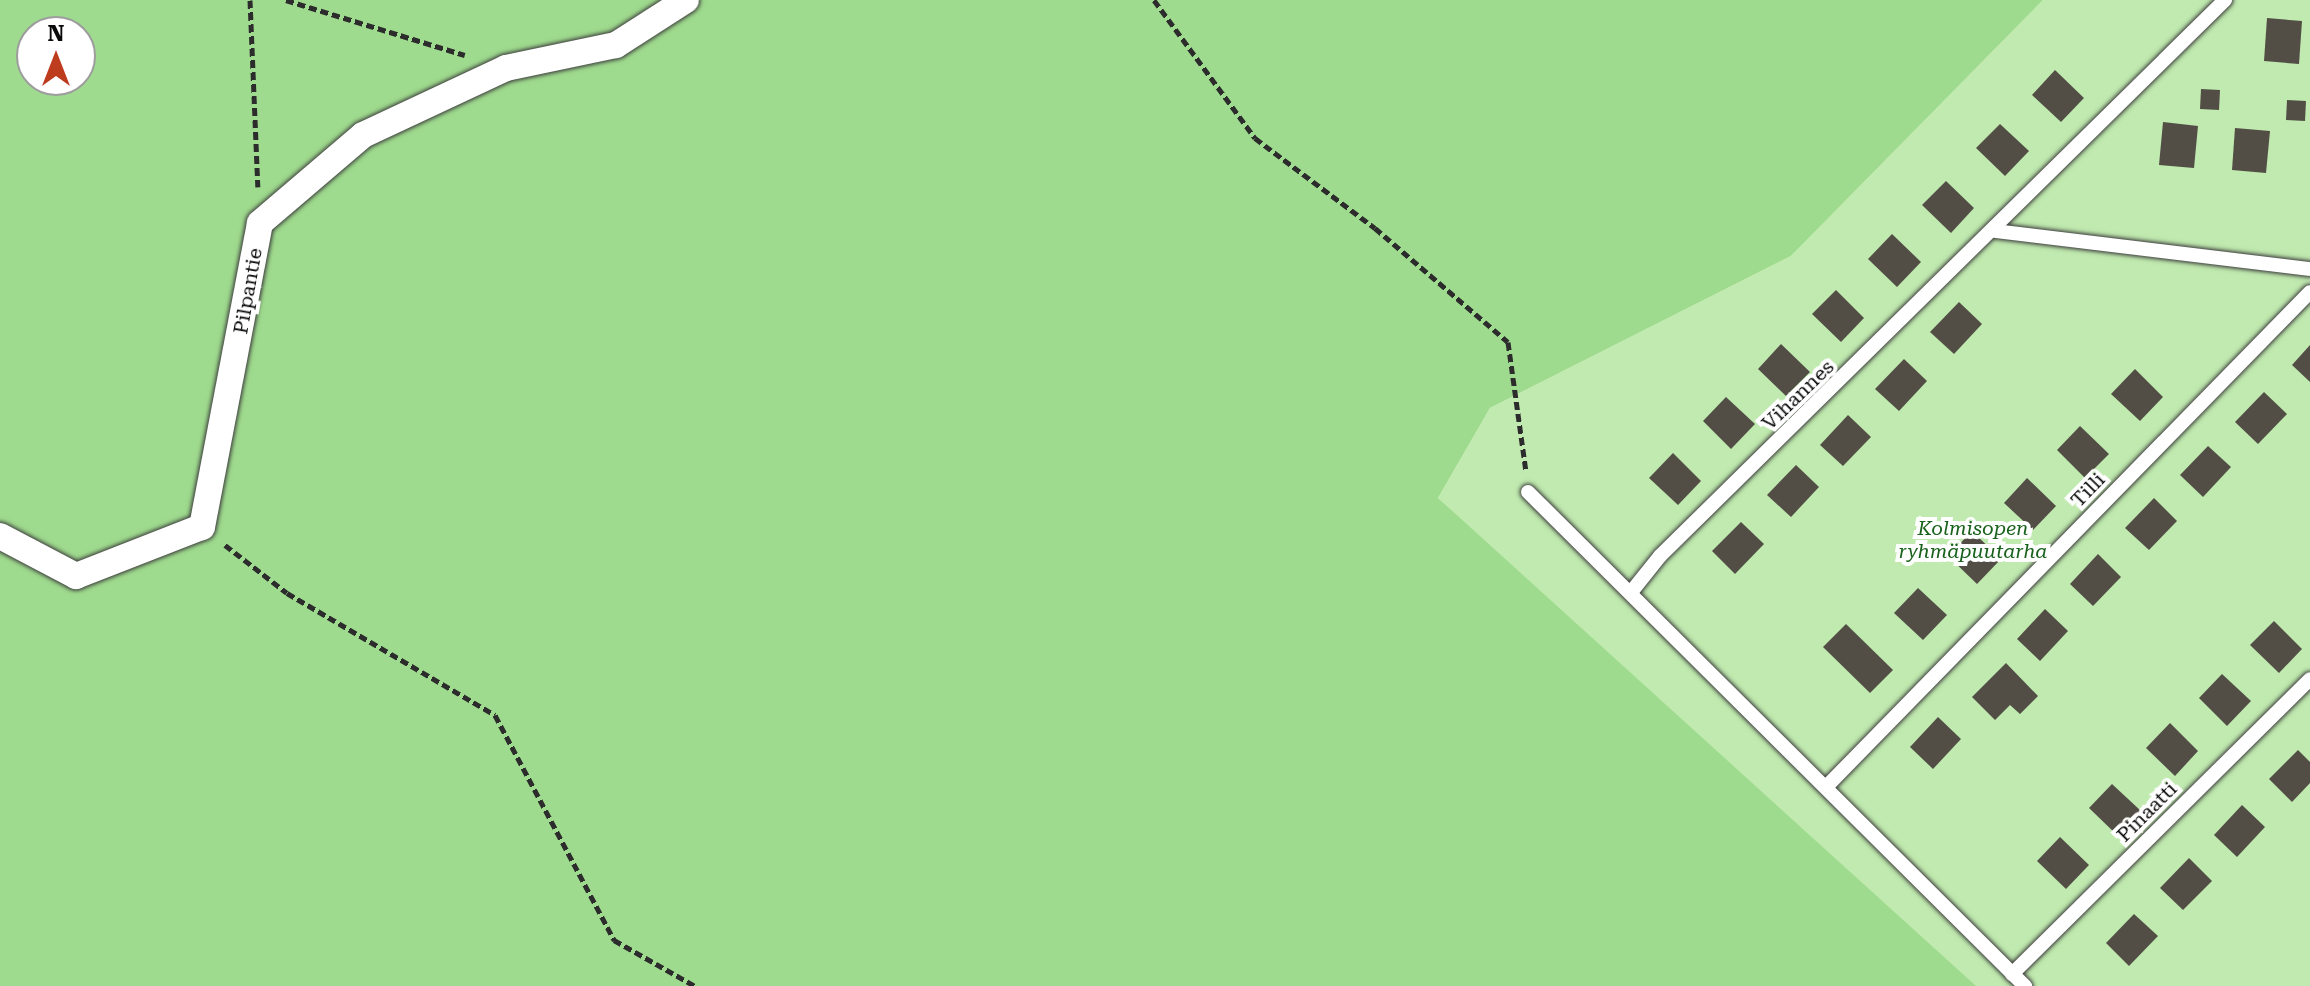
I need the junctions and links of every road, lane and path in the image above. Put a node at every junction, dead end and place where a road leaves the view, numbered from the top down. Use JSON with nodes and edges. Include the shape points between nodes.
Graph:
{"nodes":[{"id":1,"x":250,"y":0,"type":"edge"},
{"id":2,"x":286,"y":0,"type":"edge"},
{"id":3,"x":686,"y":0,"type":"edge"},
{"id":4,"x":1154,"y":0,"type":"edge"},
{"id":5,"x":2225,"y":0,"type":"edge"},
{"id":6,"x":506,"y":68,"type":"junction"},
{"id":7,"x":260,"y":223,"type":"junction"},
{"id":8,"x":1995,"y":231,"type":"junction"},
{"id":9,"x":2310,"y":269,"type":"edge"},
{"id":10,"x":2310,"y":292,"type":"edge"},
{"id":11,"x":1528,"y":492,"type":"joint"},
{"id":12,"x":202,"y":527,"type":"junction"},
{"id":13,"x":0,"y":536,"type":"edge"},
{"id":14,"x":1632,"y":591,"type":"junction"},
{"id":15,"x":2310,"y":679,"type":"edge"},
{"id":16,"x":1828,"y":785,"type":"junction"},
{"id":17,"x":2012,"y":974,"type":"junction"},
{"id":18,"x":695,"y":986,"type":"edge"},
{"id":19,"x":2025,"y":986,"type":"edge"}],
"edges":[{"from":1,"to":7,"type":"path"},
{"from":2,"to":6,"type":"path"},
{"from":3,"to":6,"type":"street","name":"Pilpantie","via":[[616,45]]},
{"from":4,"to":11,"type":"path","via":[[1255,138],[1375,228],[1508,342]]},
{"from":5,"to":8,"type":"lane","name":"Vihannes"},
{"from":6,"to":7,"type":"street","name":"Pilpantie","via":[[363,135]]},
{"from":7,"to":12,"type":"street","name":"Pilpantie"},
{"from":8,"to":9,"type":"lane"},
{"from":8,"to":14,"type":"lane","name":"Vihannes","via":[[1660,556]]},
{"from":10,"to":16,"type":"lane","name":"Tilli"},
{"from":11,"to":14,"type":"lane"},
{"from":12,"to":13,"type":"street","via":[[76,576]]},
{"from":12,"to":18,"type":"path","via":[[287,593],[495,715],[614,940]]},
{"from":14,"to":16,"type":"lane"},
{"from":15,"to":17,"type":"lane","name":"Pinaatti"},
{"from":16,"to":17,"type":"lane"},
{"from":17,"to":19,"type":"lane"}]}
